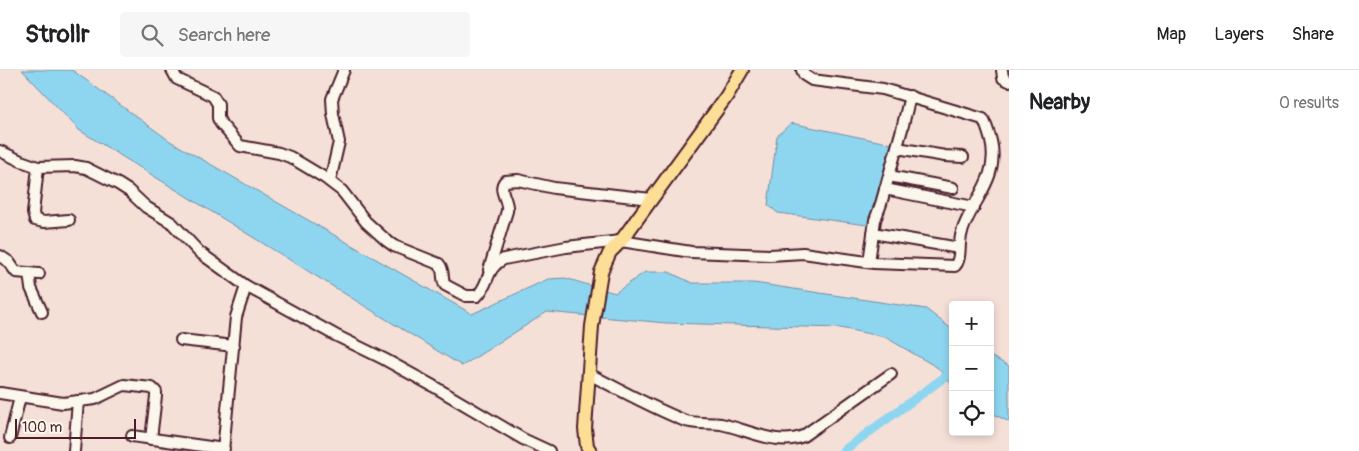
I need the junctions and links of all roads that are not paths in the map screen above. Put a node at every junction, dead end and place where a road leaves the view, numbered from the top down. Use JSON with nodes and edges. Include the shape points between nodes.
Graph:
{"nodes":[{"id":1,"x":172,"y":70,"type":"edge"},
{"id":2,"x":344,"y":70,"type":"edge"},
{"id":3,"x":742,"y":70,"type":"edge"},
{"id":4,"x":802,"y":70,"type":"edge"},
{"id":5,"x":1002,"y":70,"type":"edge"},
{"id":6,"x":1009,"y":82,"type":"edge"},
{"id":7,"x":910,"y":96,"type":"junction"},
{"id":8,"x":896,"y":148,"type":"junction"},
{"id":9,"x":0,"y":151,"type":"edge"},
{"id":10,"x":962,"y":157,"type":"dead end"},
{"id":11,"x":38,"y":167,"type":"junction"},
{"id":12,"x":889,"y":176,"type":"junction"},
{"id":13,"x":330,"y":181,"type":"junction"},
{"id":14,"x":953,"y":188,"type":"dead end"},
{"id":15,"x":885,"y":190,"type":"junction"},
{"id":16,"x":651,"y":199,"type":"junction"},
{"id":17,"x":974,"y":206,"type":"junction"},
{"id":18,"x":69,"y":220,"type":"dead end"},
{"id":19,"x":873,"y":233,"type":"junction"},
{"id":20,"x":620,"y":240,"type":"junction"},
{"id":21,"x":959,"y":248,"type":"junction"},
{"id":22,"x":0,"y":256,"type":"edge"},
{"id":23,"x":869,"y":262,"type":"junction"},
{"id":24,"x":489,"y":270,"type":"junction"},
{"id":25,"x":246,"y":286,"type":"junction"},
{"id":26,"x":42,"y":312,"type":"dead end"},
{"id":27,"x":181,"y":340,"type":"dead end"},
{"id":28,"x":234,"y":346,"type":"junction"},
{"id":29,"x":589,"y":374,"type":"junction"},
{"id":30,"x":890,"y":374,"type":"dead end"},
{"id":31,"x":0,"y":393,"type":"edge"},
{"id":32,"x":20,"y":397,"type":"junction"},
{"id":33,"x":78,"y":401,"type":"junction"},
{"id":34,"x":132,"y":436,"type":"dead end"},
{"id":35,"x":10,"y":438,"type":"dead end"},
{"id":36,"x":151,"y":439,"type":"junction"},
{"id":37,"x":224,"y":450,"type":"edge"},
{"id":38,"x":74,"y":451,"type":"edge"},
{"id":39,"x":549,"y":451,"type":"edge"},
{"id":40,"x":590,"y":451,"type":"edge"}],
"edges":[{"from":1,"to":13,"type":"street","via":[[177,79],[213,96],[218,104],[218,118],[234,142],[284,155]]},
{"from":2,"to":13,"type":"street","via":[[332,99],[339,142]]},
{"from":3,"to":16,"type":"main road"},
{"from":4,"to":7,"type":"street","via":[[812,80]]},
{"from":5,"to":6,"type":"street","via":[[1002,78]]},
{"from":7,"to":8,"type":"street"},
{"from":7,"to":17,"type":"street","via":[[979,117],[985,122],[993,162]]},
{"from":8,"to":10,"type":"street"},
{"from":8,"to":12,"type":"street"},
{"from":9,"to":11,"type":"street"},
{"from":11,"to":18,"type":"street","via":[[35,220]]},
{"from":11,"to":25,"type":"street","via":[[86,168],[118,184],[172,223],[199,252]]},
{"from":12,"to":14,"type":"street"},
{"from":12,"to":15,"type":"street"},
{"from":13,"to":24,"type":"street","via":[[387,241],[439,264],[443,282],[449,288],[466,296],[476,296],[484,286]]},
{"from":15,"to":17,"type":"street"},
{"from":15,"to":19,"type":"street"},
{"from":16,"to":20,"type":"main road"},
{"from":16,"to":24,"type":"street","via":[[554,188],[518,180],[505,181],[502,190],[507,211]]},
{"from":17,"to":21,"type":"street","via":[[961,234]]},
{"from":19,"to":21,"type":"street"},
{"from":19,"to":23,"type":"street"},
{"from":20,"to":23,"type":"street","via":[[691,252],[803,253]]},
{"from":20,"to":24,"type":"street","via":[[504,259]]},
{"from":20,"to":29,"type":"main road","via":[[601,272],[592,326]]},
{"from":21,"to":23,"type":"street","via":[[957,264],[952,267]]},
{"from":22,"to":26,"type":"street","via":[[16,272],[34,273],[31,288]]},
{"from":25,"to":28,"type":"street","via":[[236,317]]},
{"from":25,"to":39,"type":"street"},
{"from":27,"to":28,"type":"street"},
{"from":28,"to":37,"type":"street"},
{"from":29,"to":30,"type":"street","via":[[691,422],[722,424],[770,437],[791,439],[803,436]]},
{"from":29,"to":40,"type":"main road","via":[[585,429]]},
{"from":31,"to":32,"type":"street"},
{"from":32,"to":33,"type":"street","via":[[63,403]]},
{"from":32,"to":35,"type":"street"},
{"from":33,"to":36,"type":"street","via":[[95,399],[124,385],[155,389]]},
{"from":33,"to":38,"type":"street"},
{"from":34,"to":36,"type":"street"},
{"from":36,"to":37,"type":"street"}]}
